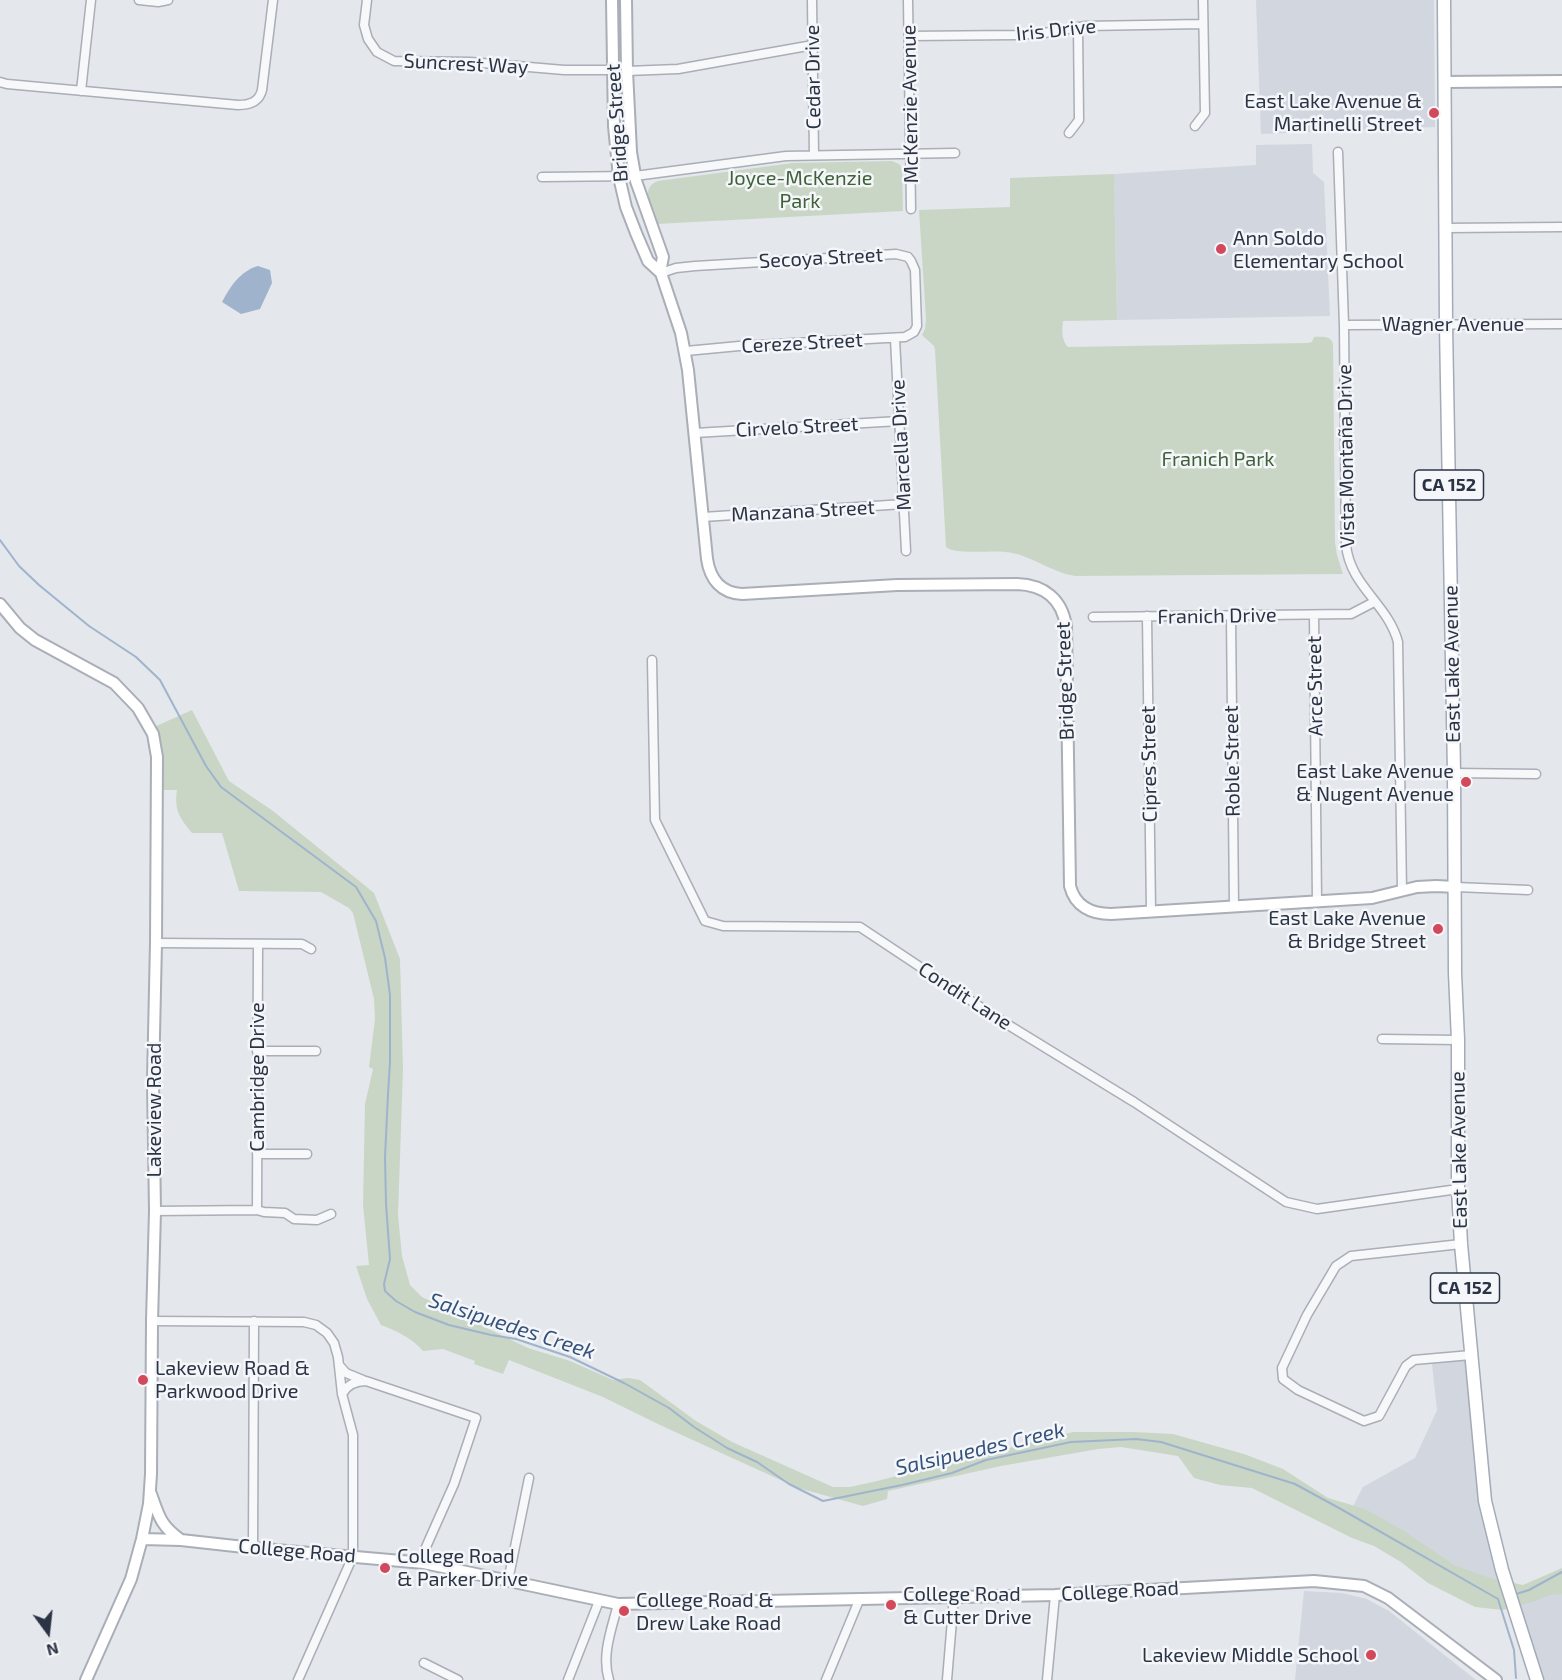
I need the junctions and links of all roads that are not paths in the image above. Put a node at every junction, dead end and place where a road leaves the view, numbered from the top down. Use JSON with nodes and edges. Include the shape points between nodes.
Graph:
{"nodes":[{"id":1,"x":91,"y":0,"type":"edge"},
{"id":2,"x":139,"y":0,"type":"edge"},
{"id":3,"x":168,"y":0,"type":"edge"},
{"id":4,"x":273,"y":0,"type":"edge"},
{"id":5,"x":367,"y":0,"type":"edge"},
{"id":6,"x":612,"y":0,"type":"edge"},
{"id":7,"x":626,"y":0,"type":"edge"},
{"id":8,"x":812,"y":0,"type":"edge"},
{"id":9,"x":908,"y":0,"type":"edge"},
{"id":10,"x":1203,"y":0,"type":"edge"},
{"id":11,"x":1444,"y":0,"type":"edge"},
{"id":12,"x":1203,"y":24,"type":"junction"},
{"id":13,"x":1078,"y":27,"type":"junction"},
{"id":14,"x":909,"y":36,"type":"junction"},
{"id":15,"x":813,"y":45,"type":"junction"},
{"id":16,"x":612,"y":70,"type":"junction"},
{"id":17,"x":627,"y":71,"type":"junction"},
{"id":18,"x":1562,"y":81,"type":"edge"},
{"id":19,"x":0,"y":82,"type":"edge"},
{"id":20,"x":1445,"y":82,"type":"junction"},
{"id":21,"x":81,"y":91,"type":"junction"},
{"id":22,"x":1195,"y":126,"type":"dead end"},
{"id":23,"x":1069,"y":133,"type":"dead end"},
{"id":24,"x":1338,"y":152,"type":"dead end"},
{"id":25,"x":955,"y":153,"type":"dead end"},
{"id":26,"x":909,"y":154,"type":"junction"},
{"id":27,"x":814,"y":155,"type":"junction"},
{"id":28,"x":635,"y":176,"type":"junction"},
{"id":29,"x":542,"y":177,"type":"dead end"},
{"id":30,"x":619,"y":177,"type":"junction"},
{"id":31,"x":911,"y":209,"type":"dead end"},
{"id":32,"x":1562,"y":227,"type":"edge"},
{"id":33,"x":1446,"y":228,"type":"junction"},
{"id":34,"x":660,"y":272,"type":"junction"},
{"id":35,"x":1562,"y":324,"type":"edge"},
{"id":36,"x":1344,"y":325,"type":"junction"},
{"id":37,"x":1446,"y":325,"type":"junction"},
{"id":38,"x":916,"y":329,"type":"joint"},
{"id":39,"x":895,"y":339,"type":"junction"},
{"id":40,"x":686,"y":351,"type":"junction"},
{"id":41,"x":899,"y":421,"type":"junction"},
{"id":42,"x":695,"y":433,"type":"junction"},
{"id":43,"x":904,"y":504,"type":"junction"},
{"id":44,"x":703,"y":517,"type":"junction"},
{"id":45,"x":906,"y":551,"type":"dead end"},
{"id":46,"x":1374,"y":602,"type":"junction"},
{"id":47,"x":0,"y":604,"type":"edge"},
{"id":48,"x":1314,"y":615,"type":"junction"},
{"id":49,"x":1147,"y":616,"type":"junction"},
{"id":50,"x":1231,"y":616,"type":"junction"},
{"id":51,"x":1093,"y":617,"type":"dead end"},
{"id":52,"x":652,"y":660,"type":"dead end"},
{"id":53,"x":1454,"y":773,"type":"junction"},
{"id":54,"x":1536,"y":774,"type":"dead end"},
{"id":55,"x":1455,"y":887,"type":"junction"},
{"id":56,"x":1528,"y":890,"type":"dead end"},
{"id":57,"x":1402,"y":891,"type":"junction"},
{"id":58,"x":1317,"y":901,"type":"junction"},
{"id":59,"x":1234,"y":906,"type":"junction"},
{"id":60,"x":1151,"y":911,"type":"junction"},
{"id":61,"x":156,"y":943,"type":"junction"},
{"id":62,"x":258,"y":944,"type":"junction"},
{"id":63,"x":311,"y":949,"type":"dead end"},
{"id":64,"x":1382,"y":1039,"type":"dead end"},
{"id":65,"x":1458,"y":1040,"type":"junction"},
{"id":66,"x":257,"y":1051,"type":"junction"},
{"id":67,"x":316,"y":1051,"type":"dead end"},
{"id":68,"x":257,"y":1154,"type":"junction"},
{"id":69,"x":307,"y":1154,"type":"dead end"},
{"id":70,"x":1458,"y":1189,"type":"junction"},
{"id":71,"x":155,"y":1210,"type":"junction"},
{"id":72,"x":257,"y":1210,"type":"junction"},
{"id":73,"x":331,"y":1214,"type":"dead end"},
{"id":74,"x":1461,"y":1244,"type":"junction"},
{"id":75,"x":152,"y":1321,"type":"junction"},
{"id":76,"x":254,"y":1321,"type":"junction"},
{"id":77,"x":1471,"y":1355,"type":"junction"},
{"id":78,"x":339,"y":1364,"type":"junction"},
{"id":79,"x":372,"y":1383,"type":"junction"},
{"id":80,"x":342,"y":1394,"type":"junction"},
{"id":81,"x":529,"y":1479,"type":"dead end"},
{"id":82,"x":150,"y":1490,"type":"junction"},
{"id":83,"x":142,"y":1539,"type":"junction"},
{"id":84,"x":181,"y":1540,"type":"junction"},
{"id":85,"x":253,"y":1548,"type":"junction"},
{"id":86,"x":353,"y":1556,"type":"junction"},
{"id":87,"x":424,"y":1563,"type":"junction"},
{"id":88,"x":508,"y":1581,"type":"junction"},
{"id":89,"x":1055,"y":1595,"type":"junction"},
{"id":90,"x":954,"y":1596,"type":"junction"},
{"id":91,"x":860,"y":1598,"type":"junction"},
{"id":92,"x":599,"y":1601,"type":"junction"},
{"id":93,"x":618,"y":1604,"type":"junction"},
{"id":94,"x":424,"y":1664,"type":"dead end"},
{"id":95,"x":86,"y":1680,"type":"edge"},
{"id":96,"x":298,"y":1680,"type":"edge"},
{"id":97,"x":458,"y":1680,"type":"edge"},
{"id":98,"x":568,"y":1680,"type":"edge"},
{"id":99,"x":609,"y":1680,"type":"edge"},
{"id":100,"x":826,"y":1680,"type":"edge"},
{"id":101,"x":948,"y":1680,"type":"edge"},
{"id":102,"x":1047,"y":1680,"type":"edge"},
{"id":103,"x":1496,"y":1680,"type":"edge"},
{"id":104,"x":1537,"y":1680,"type":"edge"}],
"edges":[{"from":1,"to":21,"type":"street"},
{"from":2,"to":3,"type":"street"},
{"from":4,"to":21,"type":"street","via":[[262,90],[252,103]]},
{"from":5,"to":16,"type":"street","name":"Suncrest Way","via":[[364,25],[368,39],[377,52],[394,61]]},
{"from":6,"to":16,"type":"street","name":"Bridge Street"},
{"from":7,"to":17,"type":"street","name":"Bridge Street"},
{"from":8,"to":15,"type":"street","name":"Cedar Drive"},
{"from":9,"to":14,"type":"street","name":"McKenzie Avenue"},
{"from":10,"to":12,"type":"street"},
{"from":11,"to":20,"type":"main road","name":"East Lake Avenue","number":"CA 152"},
{"from":12,"to":13,"type":"street","name":"Iris Drive"},
{"from":12,"to":22,"type":"street","via":[[1204,113]]},
{"from":13,"to":14,"type":"street","name":"Iris Drive","via":[[1016,35]]},
{"from":13,"to":23,"type":"street","via":[[1079,120]]},
{"from":14,"to":26,"type":"street","name":"McKenzie Avenue"},
{"from":15,"to":17,"type":"street","via":[[678,69]]},
{"from":15,"to":27,"type":"street","name":"Cedar Drive"},
{"from":16,"to":30,"type":"street","name":"Bridge Street"},
{"from":17,"to":28,"type":"street","name":"Bridge Street","via":[[629,137]]},
{"from":18,"to":20,"type":"street"},
{"from":19,"to":21,"type":"street"},
{"from":20,"to":33,"type":"main road","name":"East Lake Avenue","number":"CA 152"},
{"from":24,"to":36,"type":"street","name":"Vista Montaña Drive"},
{"from":25,"to":26,"type":"street"},
{"from":26,"to":27,"type":"street"},
{"from":26,"to":31,"type":"street","name":"McKenzie Avenue"},
{"from":27,"to":28,"type":"street"},
{"from":28,"to":30,"type":"street"},
{"from":28,"to":34,"type":"street","name":"Bridge Street","via":[[663,257]]},
{"from":29,"to":30,"type":"street"},
{"from":30,"to":34,"type":"street","name":"Bridge Street","via":[[648,261]]},
{"from":32,"to":33,"type":"street"},
{"from":33,"to":37,"type":"main road","name":"East Lake Avenue","number":"CA 152"},
{"from":34,"to":38,"type":"street","name":"Secoya Street","via":[[695,266],[901,254],[910,259],[915,270]]},
{"from":34,"to":40,"type":"street","name":"Bridge Street"},
{"from":35,"to":37,"type":"street","name":"Wagner Avenue"},
{"from":36,"to":37,"type":"street","name":"Wagner Avenue"},
{"from":36,"to":46,"type":"street","name":"Vista Montaña Drive","via":[[1346,545],[1355,575]]},
{"from":37,"to":53,"type":"main road","name":"East Lake Avenue","number":"CA 152"},
{"from":38,"to":39,"type":"street","name":"Cereze Street","via":[[909,336]]},
{"from":39,"to":40,"type":"street","name":"Cereze Street"},
{"from":39,"to":41,"type":"street","name":"Marcella Drive"},
{"from":40,"to":42,"type":"street","name":"Bridge Street"},
{"from":41,"to":42,"type":"street","name":"Cirvelo Street"},
{"from":41,"to":43,"type":"street","name":"Marcella Drive"},
{"from":42,"to":44,"type":"street","name":"Bridge Street"},
{"from":43,"to":44,"type":"street","name":"Manzana Street"},
{"from":43,"to":45,"type":"street","name":"Marcella Drive"},
{"from":44,"to":60,"type":"street","name":"Bridge Street","via":[[711,575],[722,588],[736,594],[974,583],[1026,584],[1051,595],[1062,609],[1066,626],[1071,890],[1078,902],[1092,912]]},
{"from":46,"to":48,"type":"street","name":"Franich Drive","via":[[1351,614]]},
{"from":46,"to":57,"type":"street","name":"Vista Montaña Drive","via":[[1398,642]]},
{"from":47,"to":61,"type":"street","name":"Lakeview Road","via":[[35,640],[114,683],[138,708],[153,734],[157,757]]},
{"from":48,"to":50,"type":"street","name":"Franich Drive"},
{"from":48,"to":58,"type":"street","name":"Arce Street"},
{"from":49,"to":50,"type":"street","name":"Franich Drive"},
{"from":49,"to":51,"type":"street","name":"Franich Drive"},
{"from":49,"to":60,"type":"street","name":"Cipres Street"},
{"from":50,"to":59,"type":"street","name":"Roble Street"},
{"from":52,"to":70,"type":"street","name":"Condit Lane","via":[[655,820],[705,921],[723,926],[860,927],[1286,1202],[1317,1209]]},
{"from":53,"to":54,"type":"street"},
{"from":53,"to":55,"type":"main road","name":"East Lake Avenue","number":"CA 152"},
{"from":55,"to":56,"type":"street"},
{"from":55,"to":57,"type":"street","name":"Bridge Street","via":[[1425,886]]},
{"from":55,"to":65,"type":"main road","name":"East Lake Avenue","number":"CA 152"},
{"from":57,"to":58,"type":"street","name":"Bridge Street","via":[[1372,898]]},
{"from":58,"to":59,"type":"street","name":"Bridge Street"},
{"from":59,"to":60,"type":"street","name":"Bridge Street"},
{"from":61,"to":62,"type":"street"},
{"from":61,"to":71,"type":"street","name":"Lakeview Road"},
{"from":62,"to":63,"type":"street","via":[[302,944]]},
{"from":62,"to":66,"type":"street","name":"Cambridge Drive"},
{"from":64,"to":65,"type":"street"},
{"from":65,"to":70,"type":"main road","name":"East Lake Avenue","number":"CA 152"},
{"from":66,"to":67,"type":"street"},
{"from":66,"to":68,"type":"street","name":"Cambridge Drive"},
{"from":68,"to":69,"type":"street"},
{"from":68,"to":72,"type":"street","name":"Cambridge Drive"},
{"from":70,"to":74,"type":"main road","name":"East Lake Avenue","number":"CA 152"},
{"from":71,"to":72,"type":"street"},
{"from":71,"to":75,"type":"street","name":"Lakeview Road"},
{"from":72,"to":73,"type":"street","via":[[285,1213],[294,1219],[317,1220]]},
{"from":74,"to":77,"type":"main road","name":"East Lake Avenue","number":"CA 152"},
{"from":74,"to":77,"type":"street","via":[[1352,1256],[1336,1266],[1307,1314],[1282,1368],[1283,1379],[1364,1421],[1379,1416],[1406,1366],[1414,1360]]},
{"from":75,"to":76,"type":"street"},
{"from":75,"to":82,"type":"street","name":"Lakeview Road"},
{"from":76,"to":78,"type":"street","via":[[316,1325],[331,1337]]},
{"from":76,"to":85,"type":"street"},
{"from":77,"to":104,"type":"main road","name":"East Lake Avenue","number":"CA 152","via":[[1485,1501]]},
{"from":78,"to":79,"type":"street","via":[[346,1373]]},
{"from":78,"to":80,"type":"street"},
{"from":79,"to":80,"type":"street","via":[[355,1382]]},
{"from":79,"to":87,"type":"street","via":[[476,1418],[454,1484],[426,1547]]},
{"from":80,"to":86,"type":"street","via":[[353,1435]]},
{"from":81,"to":88,"type":"street"},
{"from":82,"to":83,"type":"street","name":"Lakeview Road"},
{"from":82,"to":84,"type":"street","via":[[162,1522]]},
{"from":83,"to":84,"type":"street","name":"College Road"},
{"from":83,"to":95,"type":"street","name":"Lakeview Road","via":[[131,1579]]},
{"from":84,"to":85,"type":"street","name":"College Road"},
{"from":85,"to":86,"type":"street","name":"College Road"},
{"from":86,"to":87,"type":"street","name":"College Road"},
{"from":86,"to":96,"type":"street"},
{"from":87,"to":88,"type":"street","name":"College Road"},
{"from":88,"to":92,"type":"street","name":"College Road"},
{"from":89,"to":90,"type":"street","name":"College Road"},
{"from":89,"to":102,"type":"street"},
{"from":89,"to":103,"type":"street","name":"College Road","via":[[1314,1581],[1364,1586],[1388,1598]]},
{"from":90,"to":91,"type":"street","name":"College Road"},
{"from":90,"to":101,"type":"street"},
{"from":91,"to":93,"type":"street","name":"College Road"},
{"from":91,"to":100,"type":"street"},
{"from":92,"to":93,"type":"street","name":"College Road"},
{"from":92,"to":98,"type":"street"},
{"from":93,"to":99,"type":"street","via":[[606,1655]]},
{"from":94,"to":97,"type":"street"}]}
